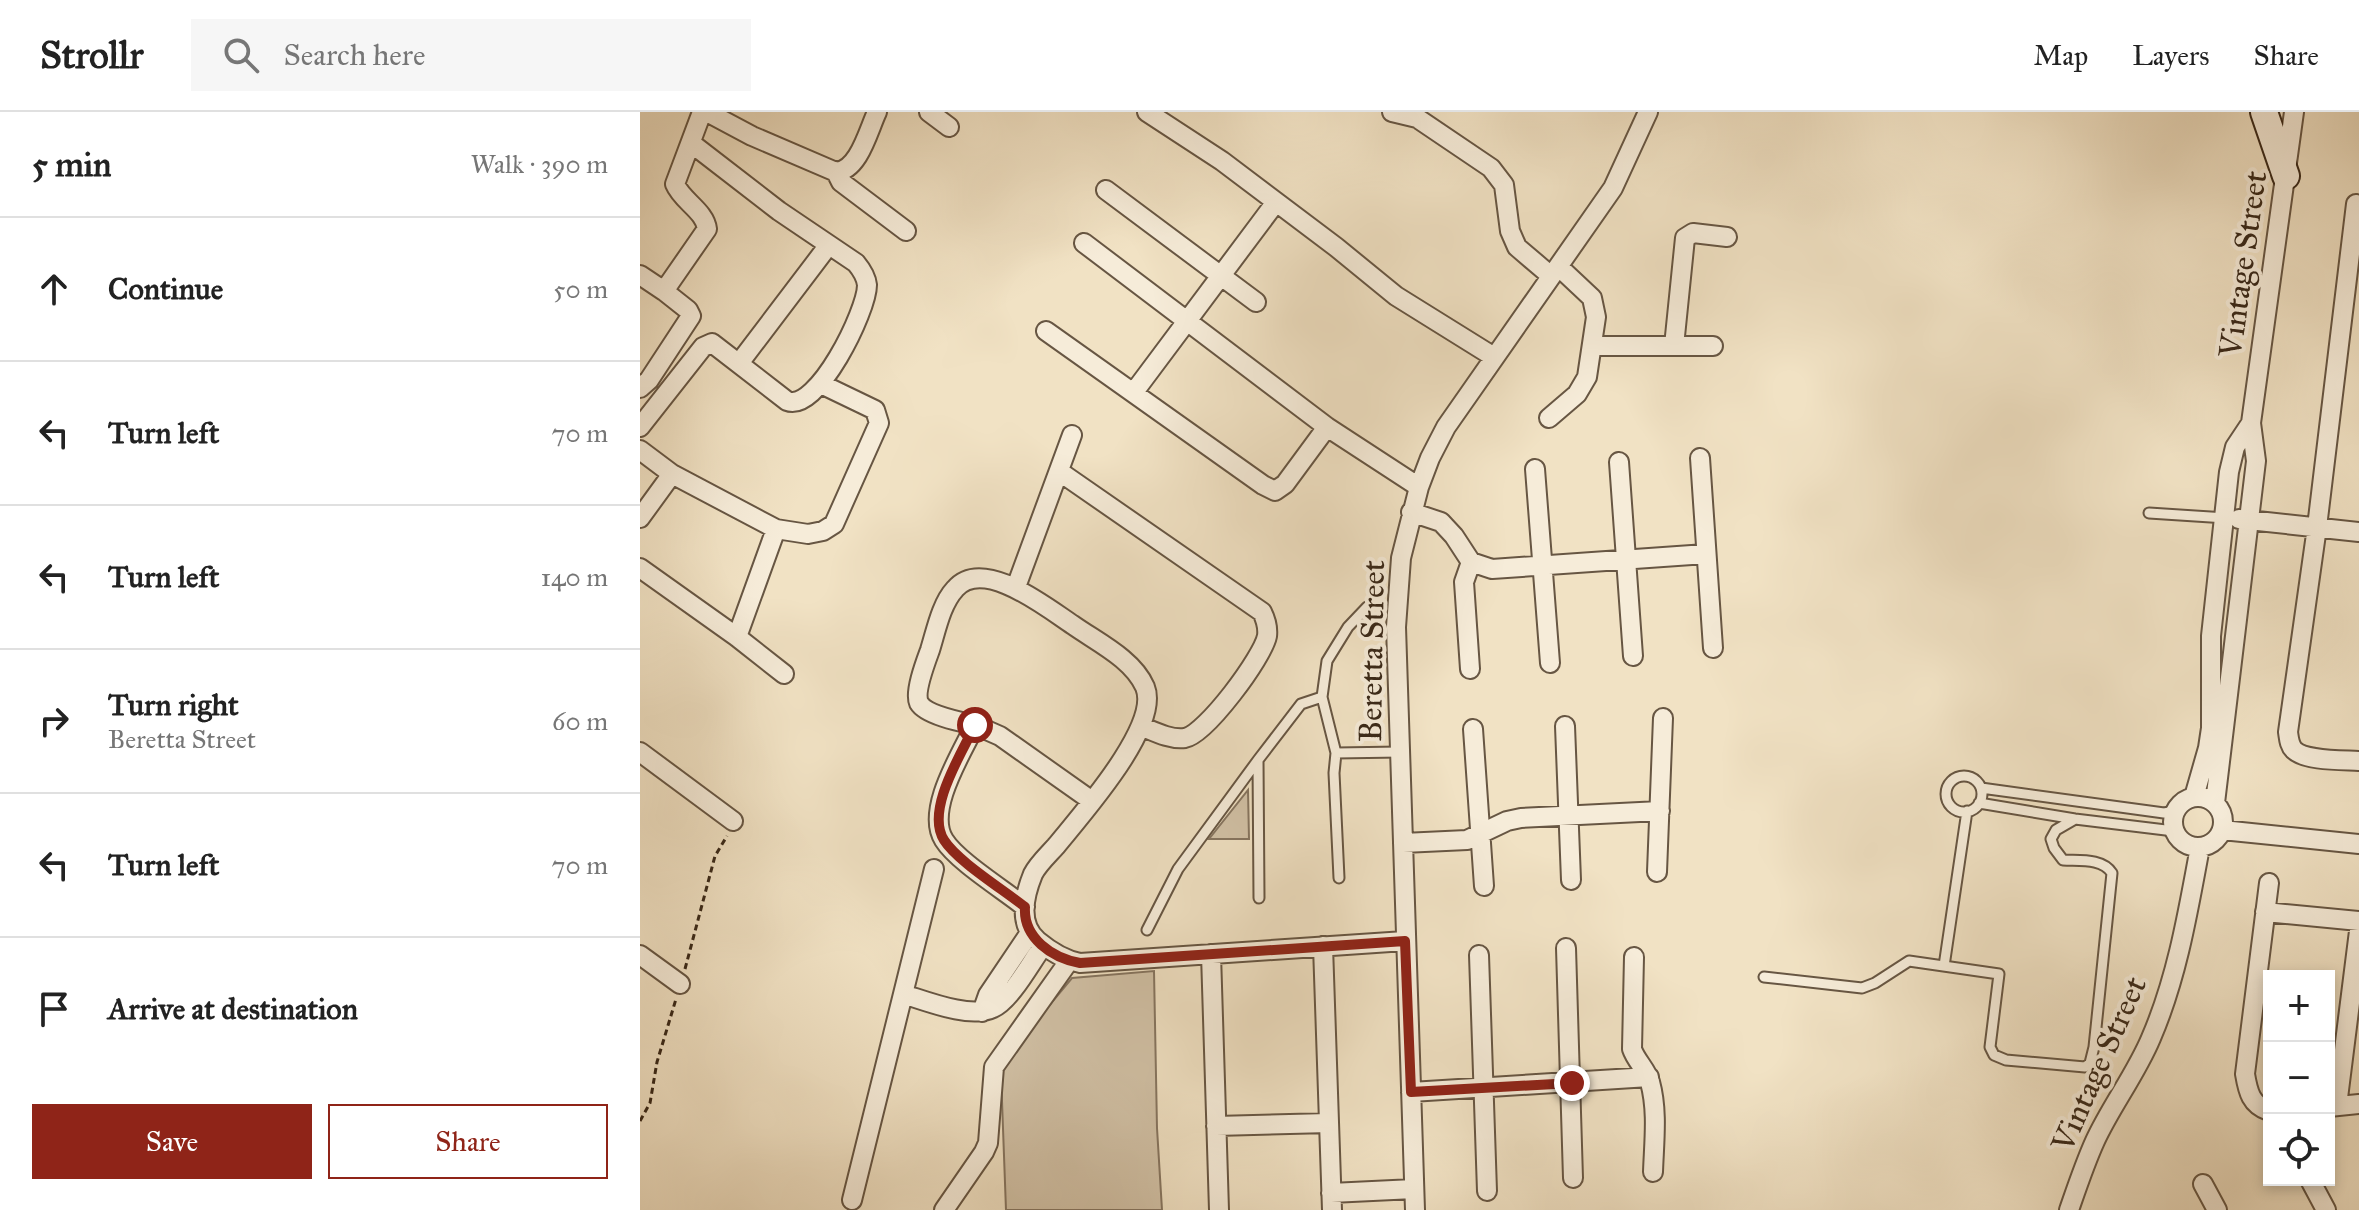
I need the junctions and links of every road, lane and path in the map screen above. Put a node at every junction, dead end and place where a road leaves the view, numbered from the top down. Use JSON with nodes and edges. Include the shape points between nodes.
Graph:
{"nodes":[{"id":1,"x":705,"y":112,"type":"edge"},
{"id":2,"x":877,"y":112,"type":"edge"},
{"id":3,"x":929,"y":112,"type":"edge"},
{"id":4,"x":1147,"y":112,"type":"edge"},
{"id":5,"x":1392,"y":112,"type":"edge"},
{"id":6,"x":1648,"y":112,"type":"edge"},
{"id":7,"x":2264,"y":112,"type":"edge"},
{"id":8,"x":2294,"y":112,"type":"edge"},
{"id":9,"x":949,"y":127,"type":"dead end"},
{"id":10,"x":691,"y":143,"type":"junction"},
{"id":11,"x":836,"y":172,"type":"junction"},
{"id":12,"x":2286,"y":176,"type":"junction"},
{"id":13,"x":1106,"y":190,"type":"dead end"},
{"id":14,"x":1276,"y":202,"type":"junction"},
{"id":15,"x":2356,"y":204,"type":"dead end"},
{"id":16,"x":906,"y":231,"type":"dead end"},
{"id":17,"x":1727,"y":237,"type":"dead end"},
{"id":18,"x":1084,"y":243,"type":"dead end"},
{"id":19,"x":828,"y":246,"type":"junction"},
{"id":20,"x":1555,"y":272,"type":"junction"},
{"id":21,"x":1219,"y":274,"type":"junction"},
{"id":22,"x":640,"y":275,"type":"edge"},
{"id":23,"x":664,"y":291,"type":"junction"},
{"id":24,"x":1256,"y":302,"type":"dead end"},
{"id":25,"x":1186,"y":319,"type":"junction"},
{"id":26,"x":1046,"y":331,"type":"dead end"},
{"id":27,"x":1592,"y":346,"type":"junction"},
{"id":28,"x":1674,"y":346,"type":"junction"},
{"id":29,"x":1713,"y":346,"type":"dead end"},
{"id":30,"x":1494,"y":357,"type":"junction"},
{"id":31,"x":740,"y":362,"type":"junction"},
{"id":32,"x":821,"y":384,"type":"junction"},
{"id":33,"x":640,"y":388,"type":"edge"},
{"id":34,"x":1134,"y":392,"type":"junction"},
{"id":35,"x":1549,"y":418,"type":"dead end"},
{"id":36,"x":2251,"y":423,"type":"junction"},
{"id":37,"x":640,"y":427,"type":"edge"},
{"id":38,"x":1327,"y":427,"type":"junction"},
{"id":39,"x":1072,"y":435,"type":"dead end"},
{"id":40,"x":640,"y":450,"type":"edge"},
{"id":41,"x":1700,"y":458,"type":"dead end"},
{"id":42,"x":1619,"y":462,"type":"dead end"},
{"id":43,"x":1535,"y":469,"type":"dead end"},
{"id":44,"x":1060,"y":472,"type":"junction"},
{"id":45,"x":672,"y":474,"type":"junction"},
{"id":46,"x":1419,"y":487,"type":"junction"},
{"id":47,"x":1411,"y":512,"type":"junction"},
{"id":48,"x":2149,"y":513,"type":"dead end"},
{"id":49,"x":640,"y":518,"type":"edge"},
{"id":50,"x":2226,"y":518,"type":"junction"},
{"id":51,"x":2248,"y":519,"type":"junction"},
{"id":52,"x":2317,"y":527,"type":"junction"},
{"id":53,"x":776,"y":529,"type":"junction"},
{"id":54,"x":2359,"y":532,"type":"edge"},
{"id":55,"x":1706,"y":554,"type":"junction"},
{"id":56,"x":1626,"y":559,"type":"junction"},
{"id":57,"x":1471,"y":562,"type":"junction"},
{"id":58,"x":1542,"y":565,"type":"junction"},
{"id":59,"x":640,"y":568,"type":"edge"},
{"id":60,"x":1016,"y":587,"type":"junction"},
{"id":61,"x":1367,"y":607,"type":"dead end"},
{"id":62,"x":737,"y":637,"type":"junction"},
{"id":63,"x":1713,"y":648,"type":"dead end"},
{"id":64,"x":1633,"y":656,"type":"dead end"},
{"id":65,"x":1550,"y":663,"type":"dead end"},
{"id":66,"x":1470,"y":669,"type":"dead end"},
{"id":67,"x":784,"y":674,"type":"dead end"},
{"id":68,"x":1322,"y":697,"type":"junction"},
{"id":69,"x":1663,"y":718,"type":"dead end"},
{"id":70,"x":975,"y":725,"type":"junction"},
{"id":71,"x":1565,"y":726,"type":"dead end"},
{"id":72,"x":1143,"y":727,"type":"junction"},
{"id":73,"x":1473,"y":729,"type":"dead end"},
{"id":74,"x":640,"y":752,"type":"edge"},
{"id":75,"x":1400,"y":752,"type":"junction"},
{"id":76,"x":1336,"y":753,"type":"junction"},
{"id":77,"x":1258,"y":760,"type":"junction"},
{"id":78,"x":2359,"y":761,"type":"edge"},
{"id":79,"x":1981,"y":788,"type":"junction"},
{"id":80,"x":2194,"y":797,"type":"junction"},
{"id":81,"x":1092,"y":801,"type":"junction"},
{"id":82,"x":1979,"y":803,"type":"junction"},
{"id":83,"x":2215,"y":803,"type":"junction"},
{"id":84,"x":1660,"y":811,"type":"junction"},
{"id":85,"x":1967,"y":811,"type":"junction"},
{"id":86,"x":2175,"y":811,"type":"junction"},
{"id":87,"x":1569,"y":816,"type":"junction"},
{"id":88,"x":2075,"y":819,"type":"junction"},
{"id":89,"x":733,"y":821,"type":"dead end"},
{"id":90,"x":2222,"y":830,"type":"junction"},
{"id":91,"x":2174,"y":831,"type":"junction"},
{"id":92,"x":1481,"y":834,"type":"junction"},
{"id":93,"x":1403,"y":843,"type":"junction"},
{"id":94,"x":2359,"y":844,"type":"edge"},
{"id":95,"x":2200,"y":847,"type":"junction"},
{"id":96,"x":934,"y":869,"type":"dead end"},
{"id":97,"x":1657,"y":872,"type":"dead end"},
{"id":98,"x":1339,"y":878,"type":"dead end"},
{"id":99,"x":1571,"y":880,"type":"dead end"},
{"id":100,"x":2269,"y":883,"type":"dead end"},
{"id":101,"x":1484,"y":886,"type":"dead end"},
{"id":102,"x":1259,"y":898,"type":"dead end"},
{"id":103,"x":1025,"y":907,"type":"junction"},
{"id":104,"x":2265,"y":912,"type":"junction"},
{"id":105,"x":2359,"y":921,"type":"edge"},
{"id":106,"x":1147,"y":930,"type":"dead end"},
{"id":107,"x":2359,"y":931,"type":"edge"},
{"id":108,"x":1036,"y":940,"type":"junction"},
{"id":109,"x":1405,"y":941,"type":"junction"},
{"id":110,"x":1323,"y":946,"type":"junction"},
{"id":111,"x":1566,"y":948,"type":"dead end"},
{"id":112,"x":1211,"y":954,"type":"junction"},
{"id":113,"x":640,"y":955,"type":"edge"},
{"id":114,"x":1479,"y":955,"type":"dead end"},
{"id":115,"x":1634,"y":957,"type":"dead end"},
{"id":116,"x":1069,"y":961,"type":"junction"},
{"id":117,"x":1944,"y":966,"type":"junction"},
{"id":118,"x":1764,"y":977,"type":"dead end"},
{"id":119,"x":680,"y":984,"type":"dead end"},
{"id":120,"x":903,"y":994,"type":"junction"},
{"id":121,"x":1649,"y":1077,"type":"junction"},
{"id":122,"x":1572,"y":1083,"type":"junction"},
{"id":123,"x":1484,"y":1088,"type":"junction"},
{"id":124,"x":1411,"y":1092,"type":"junction"},
{"id":125,"x":2335,"y":1093,"type":"edge"},
{"id":126,"x":2359,"y":1104,"type":"edge"},
{"id":127,"x":2335,"y":1107,"type":"edge"},
{"id":128,"x":2263,"y":1109,"type":"edge"},
{"id":129,"x":1329,"y":1123,"type":"junction"},
{"id":130,"x":1216,"y":1126,"type":"junction"},
{"id":131,"x":1653,"y":1172,"type":"dead end"},
{"id":132,"x":1573,"y":1178,"type":"dead end"},
{"id":133,"x":2203,"y":1184,"type":"dead end"},
{"id":134,"x":2313,"y":1186,"type":"edge"},
{"id":135,"x":1414,"y":1189,"type":"junction"},
{"id":136,"x":1487,"y":1191,"type":"dead end"},
{"id":137,"x":852,"y":1200,"type":"dead end"},
{"id":138,"x":1331,"y":1202,"type":"edge"},
{"id":139,"x":944,"y":1210,"type":"edge"},
{"id":140,"x":1219,"y":1210,"type":"edge"},
{"id":141,"x":1415,"y":1210,"type":"edge"},
{"id":142,"x":2069,"y":1210,"type":"edge"},
{"id":143,"x":2217,"y":1210,"type":"edge"},
{"id":144,"x":2326,"y":1210,"type":"edge"}],
"edges":[{"from":1,"to":10,"type":"street"},
{"from":1,"to":11,"type":"street"},
{"from":2,"to":11,"type":"street","via":[[853,164]]},
{"from":3,"to":9,"type":"street"},
{"from":4,"to":14,"type":"street"},
{"from":5,"to":20,"type":"street","via":[[1417,118],[1491,168],[1504,185],[1517,247]]},
{"from":6,"to":20,"type":"street","name":"Beretta Street","via":[[1613,188]]},
{"from":7,"to":12,"type":"street"},
{"from":8,"to":12,"type":"street","name":"Vintage Street"},
{"from":10,"to":19,"type":"street"},
{"from":10,"to":23,"type":"street","via":[[675,184],[707,229]]},
{"from":11,"to":16,"type":"street","via":[[841,182]]},
{"from":12,"to":36,"type":"street","name":"Vintage Street"},
{"from":13,"to":21,"type":"street"},
{"from":14,"to":21,"type":"street"},
{"from":14,"to":30,"type":"street","via":[[1396,296]]},
{"from":15,"to":52,"type":"street"},
{"from":17,"to":28,"type":"street","via":[[1693,233],[1685,238]]},
{"from":18,"to":25,"type":"street"},
{"from":19,"to":31,"type":"street"},
{"from":19,"to":32,"type":"street","via":[[856,263],[867,284],[858,318]]},
{"from":20,"to":27,"type":"street","via":[[1592,298]]},
{"from":20,"to":30,"type":"street","name":"Beretta Street"},
{"from":21,"to":24,"type":"street"},
{"from":21,"to":25,"type":"street"},
{"from":22,"to":23,"type":"street"},
{"from":23,"to":33,"type":"street","via":[[691,316]]},
{"from":25,"to":34,"type":"street"},
{"from":25,"to":38,"type":"street"},
{"from":26,"to":34,"type":"street"},
{"from":27,"to":28,"type":"street"},
{"from":27,"to":35,"type":"street","via":[[1582,386]]},
{"from":28,"to":29,"type":"street"},
{"from":30,"to":46,"type":"street","name":"Beretta Street","via":[[1446,427]]},
{"from":31,"to":32,"type":"street","via":[[793,403]]},
{"from":31,"to":37,"type":"street","via":[[716,345],[703,347]]},
{"from":32,"to":53,"type":"street","via":[[875,410],[879,423],[834,524],[808,534]]},
{"from":34,"to":38,"type":"street","via":[[1275,491]]},
{"from":36,"to":50,"type":"street","name":"Vintage Street","via":[[2235,447]]},
{"from":36,"to":51,"type":"street","name":"Vintage Street","via":[[2256,461]]},
{"from":38,"to":46,"type":"street"},
{"from":39,"to":44,"type":"street"},
{"from":40,"to":45,"type":"street"},
{"from":41,"to":55,"type":"street"},
{"from":42,"to":56,"type":"street"},
{"from":43,"to":58,"type":"street"},
{"from":44,"to":60,"type":"street"},
{"from":44,"to":72,"type":"street","via":[[1262,612],[1267,623],[1264,644],[1221,709],[1197,733],[1174,738]]},
{"from":45,"to":49,"type":"street"},
{"from":45,"to":53,"type":"street"},
{"from":46,"to":47,"type":"street","name":"Beretta Street"},
{"from":47,"to":57,"type":"street","via":[[1441,522]]},
{"from":47,"to":75,"type":"street","name":"Beretta Street","via":[[1396,594]]},
{"from":48,"to":50,"type":"lane"},
{"from":50,"to":51,"type":"street"},
{"from":50,"to":80,"type":"street","name":"Vintage Street","via":[[2211,636],[2208,748]]},
{"from":51,"to":52,"type":"street"},
{"from":51,"to":83,"type":"street","name":"Vintage Street"},
{"from":52,"to":54,"type":"street"},
{"from":52,"to":78,"type":"street","via":[[2290,744],[2305,756]]},
{"from":53,"to":62,"type":"street"},
{"from":55,"to":56,"type":"street"},
{"from":55,"to":63,"type":"street"},
{"from":56,"to":58,"type":"street"},
{"from":56,"to":64,"type":"street"},
{"from":57,"to":58,"type":"street","via":[[1492,569]]},
{"from":57,"to":66,"type":"street","via":[[1464,582]]},
{"from":58,"to":65,"type":"street"},
{"from":59,"to":62,"type":"street"},
{"from":60,"to":70,"type":"street","via":[[971,579],[956,587],[924,666],[920,704]]},
{"from":60,"to":72,"type":"street","via":[[1135,671],[1148,694]]},
{"from":61,"to":68,"type":"lane","via":[[1327,661]]},
{"from":62,"to":67,"type":"street"},
{"from":68,"to":76,"type":"lane"},
{"from":68,"to":77,"type":"lane","via":[[1301,704]]},
{"from":69,"to":84,"type":"street"},
{"from":70,"to":81,"type":"street","via":[[1000,736]]},
{"from":70,"to":103,"type":"street","via":[[943,793],[940,829],[957,854]]},
{"from":71,"to":87,"type":"street"},
{"from":72,"to":81,"type":"street"},
{"from":73,"to":92,"type":"street"},
{"from":74,"to":89,"type":"street"},
{"from":75,"to":76,"type":"lane"},
{"from":75,"to":93,"type":"street","name":"Beretta Street"},
{"from":76,"to":98,"type":"lane"},
{"from":77,"to":102,"type":"lane"},
{"from":77,"to":106,"type":"lane","via":[[1178,869]]},
{"from":79,"to":82,"type":"lane"},
{"from":79,"to":85,"type":"lane","via":[[1967,776],[1949,784],[1949,803]]},
{"from":79,"to":86,"type":"lane"},
{"from":80,"to":83,"type":"street"},
{"from":80,"to":86,"type":"street"},
{"from":81,"to":103,"type":"street","via":[[1034,873]]},
{"from":82,"to":85,"type":"lane"},
{"from":82,"to":88,"type":"lane"},
{"from":83,"to":90,"type":"street"},
{"from":84,"to":87,"type":"street"},
{"from":84,"to":97,"type":"street"},
{"from":85,"to":117,"type":"lane"},
{"from":86,"to":91,"type":"street"},
{"from":87,"to":92,"type":"street","via":[[1507,821]]},
{"from":87,"to":99,"type":"street"},
{"from":88,"to":91,"type":"lane"},
{"from":88,"to":117,"type":"lane","via":[[2056,830],[2054,848],[2063,860],[2101,864],[2112,873],[2090,1063],[2078,1068],[1998,1058],[1990,1047],[1999,974]]},
{"from":90,"to":94,"type":"street"},
{"from":90,"to":95,"type":"street","via":[[2215,841]]},
{"from":91,"to":95,"type":"street","via":[[2184,844]]},
{"from":92,"to":93,"type":"street","via":[[1467,840]]},
{"from":92,"to":101,"type":"street"},
{"from":93,"to":109,"type":"street","name":"Beretta Street"},
{"from":95,"to":142,"type":"street","name":"Vintage Street","via":[[2168,993],[2151,1039],[2096,1139]]},
{"from":96,"to":120,"type":"street"},
{"from":100,"to":104,"type":"street"},
{"from":103,"to":108,"type":"street","via":[[1024,917]]},
{"from":104,"to":105,"type":"street"},
{"from":104,"to":128,"type":"street","via":[[2245,1074],[2252,1100]]},
{"from":107,"to":125,"type":"street"},
{"from":108,"to":116,"type":"street"},
{"from":108,"to":120,"type":"street","via":[[999,1005],[982,1012]]},
{"from":109,"to":110,"type":"street"},
{"from":109,"to":124,"type":"street","name":"Beretta Street"},
{"from":110,"to":112,"type":"street"},
{"from":110,"to":129,"type":"street"},
{"from":111,"to":122,"type":"street"},
{"from":112,"to":116,"type":"street"},
{"from":112,"to":130,"type":"street"},
{"from":113,"to":119,"type":"street"},
{"from":114,"to":123,"type":"street"},
{"from":115,"to":121,"type":"street","via":[[1632,1049]]},
{"from":116,"to":139,"type":"street","via":[[994,1067],[988,1143]]},
{"from":117,"to":118,"type":"lane","via":[[1909,961],[1862,988]]},
{"from":120,"to":137,"type":"street"},
{"from":121,"to":122,"type":"street"},
{"from":121,"to":131,"type":"street","via":[[1655,1113]]},
{"from":122,"to":123,"type":"street"},
{"from":122,"to":132,"type":"street"},
{"from":123,"to":124,"type":"street"},
{"from":123,"to":136,"type":"street"},
{"from":124,"to":135,"type":"street","name":"Beretta Street"},
{"from":126,"to":127,"type":"street"},
{"from":129,"to":130,"type":"street"},
{"from":129,"to":138,"type":"street"},
{"from":130,"to":140,"type":"street"},
{"from":133,"to":143,"type":"street"},
{"from":134,"to":144,"type":"street"},
{"from":135,"to":138,"type":"street"},
{"from":135,"to":141,"type":"street","name":"Beretta Street"}]}
